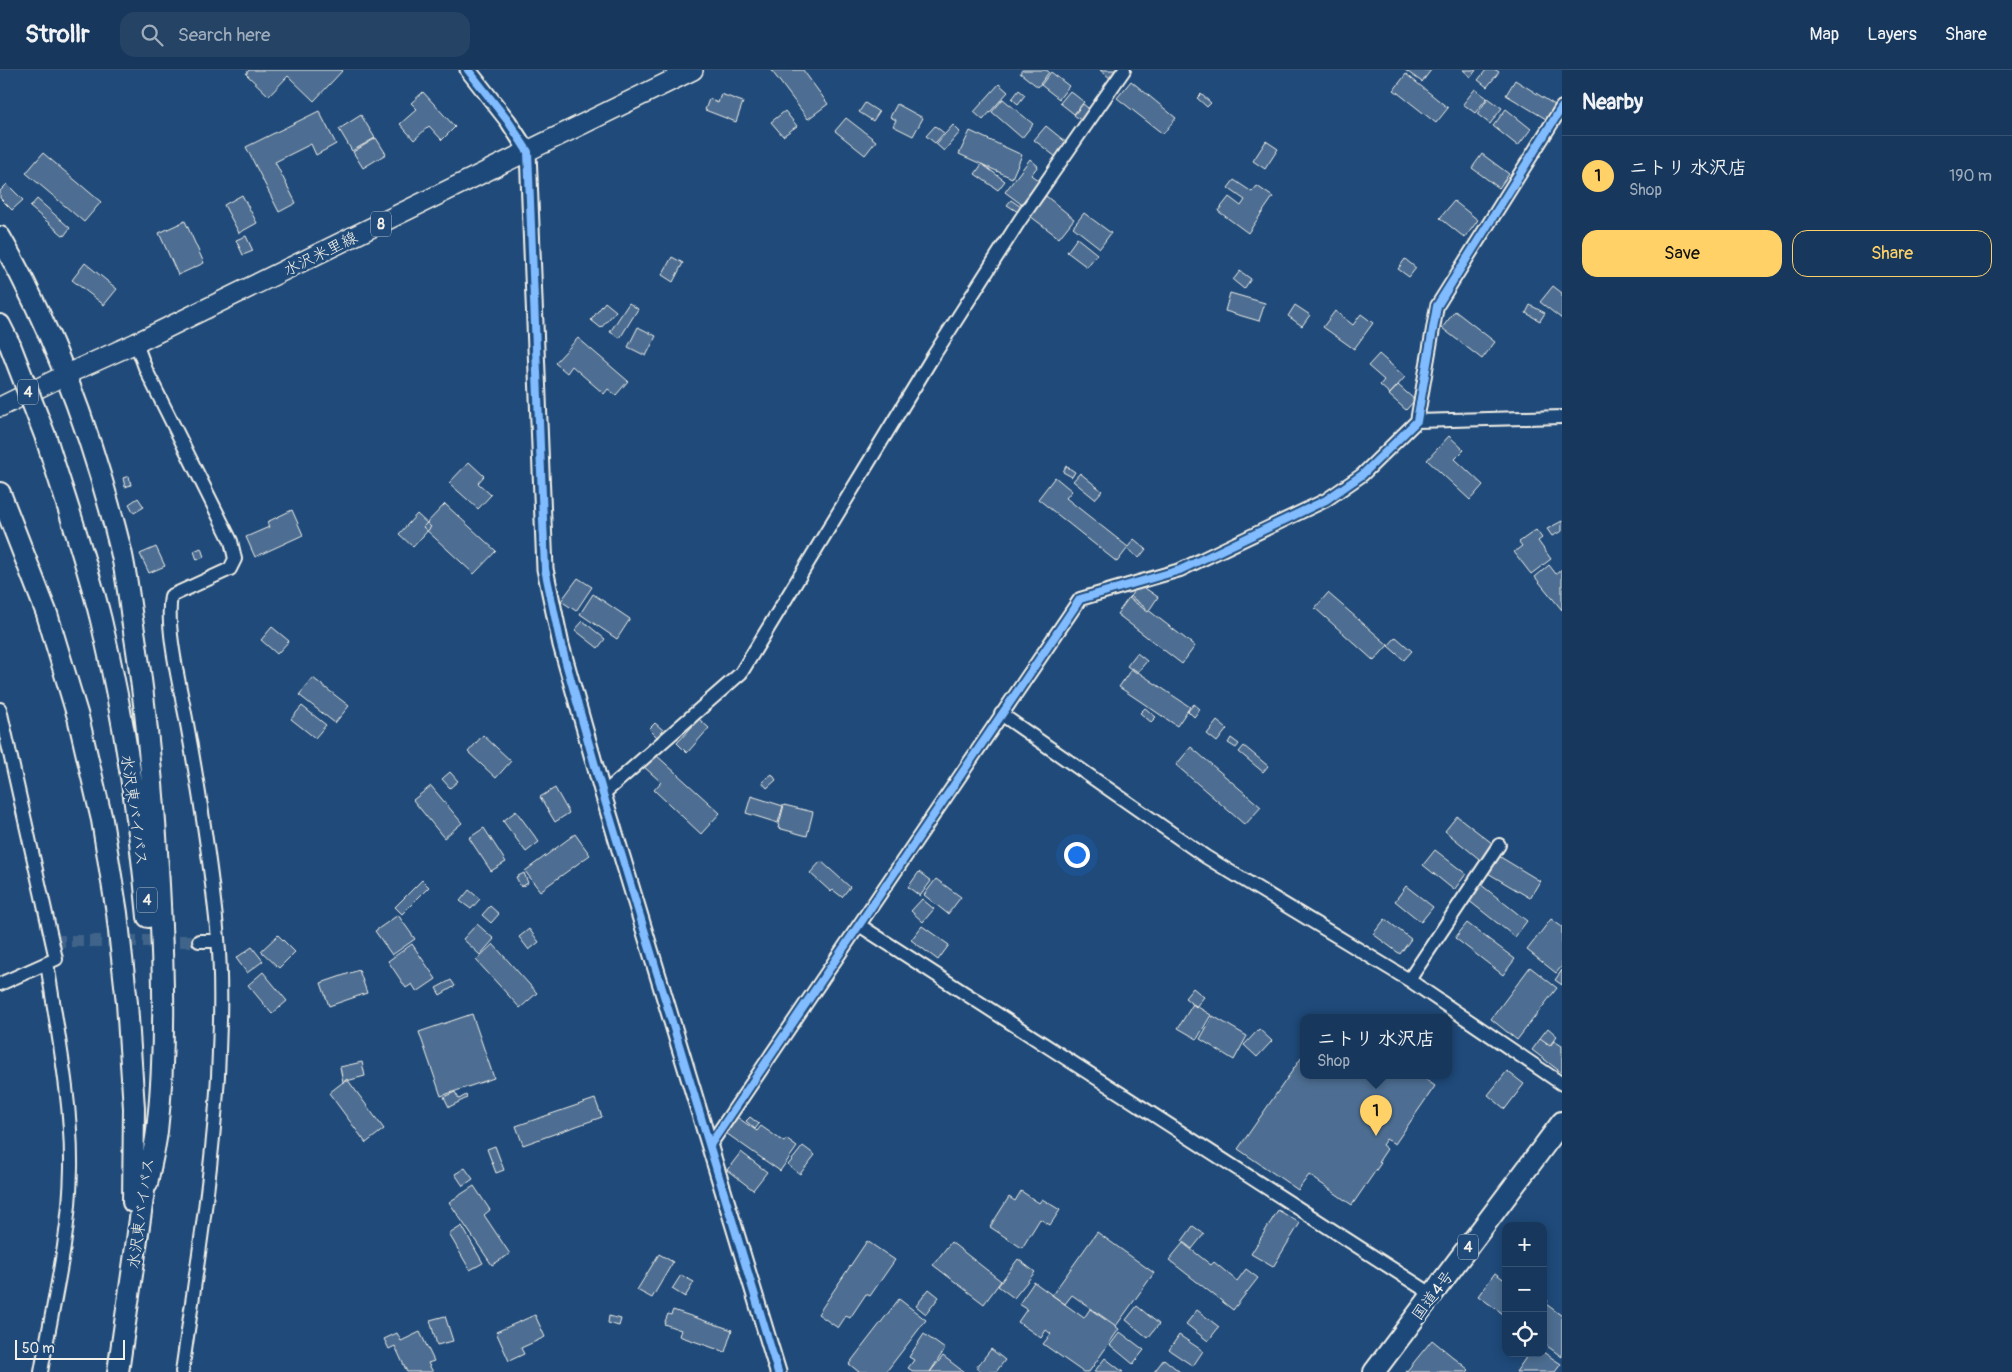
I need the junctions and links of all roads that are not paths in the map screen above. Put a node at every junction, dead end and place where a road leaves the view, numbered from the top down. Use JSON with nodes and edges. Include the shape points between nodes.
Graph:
{"nodes":[{"id":1,"x":468,"y":70,"type":"edge"},
{"id":2,"x":693,"y":70,"type":"edge"},
{"id":3,"x":1124,"y":70,"type":"edge"},
{"id":4,"x":1562,"y":106,"type":"edge"},
{"id":5,"x":528,"y":152,"type":"junction"},
{"id":6,"x":0,"y":237,"type":"edge"},
{"id":7,"x":0,"y":325,"type":"edge"},
{"id":8,"x":136,"y":343,"type":"junction"},
{"id":9,"x":67,"y":374,"type":"junction"},
{"id":10,"x":0,"y":407,"type":"edge"},
{"id":11,"x":1562,"y":417,"type":"edge"},
{"id":12,"x":1417,"y":420,"type":"junction"},
{"id":13,"x":0,"y":493,"type":"edge"},
{"id":14,"x":0,"y":709,"type":"edge"},
{"id":15,"x":1000,"y":714,"type":"junction"},
{"id":16,"x":603,"y":794,"type":"junction"},
{"id":17,"x":1499,"y":846,"type":"dead end"},
{"id":18,"x":859,"y":925,"type":"junction"},
{"id":19,"x":218,"y":940,"type":"junction"},
{"id":20,"x":199,"y":941,"type":"tunnel mouth"},
{"id":21,"x":47,"y":964,"type":"junction"},
{"id":22,"x":1409,"y":980,"type":"junction"},
{"id":23,"x":0,"y":984,"type":"edge"},
{"id":24,"x":1562,"y":1084,"type":"edge"},
{"id":25,"x":1562,"y":1122,"type":"edge"},
{"id":26,"x":710,"y":1145,"type":"junction"},
{"id":27,"x":147,"y":1184,"type":"junction"},
{"id":28,"x":131,"y":1279,"type":"junction"},
{"id":29,"x":1433,"y":1295,"type":"junction"},
{"id":30,"x":41,"y":1372,"type":"edge"},
{"id":31,"x":118,"y":1372,"type":"edge"},
{"id":32,"x":182,"y":1372,"type":"edge"},
{"id":33,"x":778,"y":1372,"type":"edge"},
{"id":34,"x":1374,"y":1372,"type":"edge"}],
"edges":[{"from":1,"to":5,"type":"street"},
{"from":2,"to":5,"type":"main road","name":"水沢米里線","number":"8"},
{"from":3,"to":16,"type":"street","via":[[1020,220],[932,358],[741,673]]},
{"from":4,"to":12,"type":"street","via":[[1437,306]]},
{"from":5,"to":8,"type":"main road","name":"水沢米里線","number":"8"},
{"from":5,"to":16,"type":"street","via":[[545,569],[561,646]]},
{"from":6,"to":9,"type":"highway","via":[[42,317]]},
{"from":7,"to":27,"type":"highway","name":"水沢東バイパス","number":"4","bridge":true,"via":[[46,438],[101,619],[123,725],[141,840],[152,954],[154,1067]]},
{"from":8,"to":9,"type":"main road","name":"水沢米里線","number":"8"},
{"from":8,"to":19,"type":"street","via":[[146,370],[231,541],[235,558],[230,569],[171,596],[169,607],[208,850]]},
{"from":9,"to":10,"type":"main road","name":"水沢米里線","number":"8"},
{"from":9,"to":27,"type":"highway","via":[[122,553],[138,649],[151,762],[164,960],[157,1132]]},
{"from":11,"to":12,"type":"street"},
{"from":12,"to":15,"type":"street","via":[[1362,476],[1326,500],[1180,570],[1080,598]]},
{"from":13,"to":28,"type":"highway","via":[[47,614],[78,716],[105,839],[127,1003],[134,1108]]},
{"from":14,"to":21,"type":"street","via":[[54,941],[56,959]]},
{"from":15,"to":18,"type":"street"},
{"from":15,"to":22,"type":"street","via":[[1206,857]]},
{"from":16,"to":26,"type":"street"},
{"from":17,"to":22,"type":"street"},
{"from":18,"to":26,"type":"street"},
{"from":18,"to":29,"type":"street"},
{"from":19,"to":20,"type":"street"},
{"from":19,"to":32,"type":"street","via":[[221,1014],[216,1108]]},
{"from":21,"to":23,"type":"street"},
{"from":21,"to":30,"type":"street","via":[[67,1104],[71,1168],[61,1263]]},
{"from":22,"to":24,"type":"street"},
{"from":25,"to":29,"type":"highway","name":"国道4号","number":"4"},
{"from":26,"to":33,"type":"street"},
{"from":27,"to":28,"type":"highway","name":"水沢東バイパス","number":"4"},
{"from":28,"to":31,"type":"highway","name":"水沢東バイパス","number":"4"},
{"from":29,"to":34,"type":"highway","name":"国道4号","number":"4"}]}
